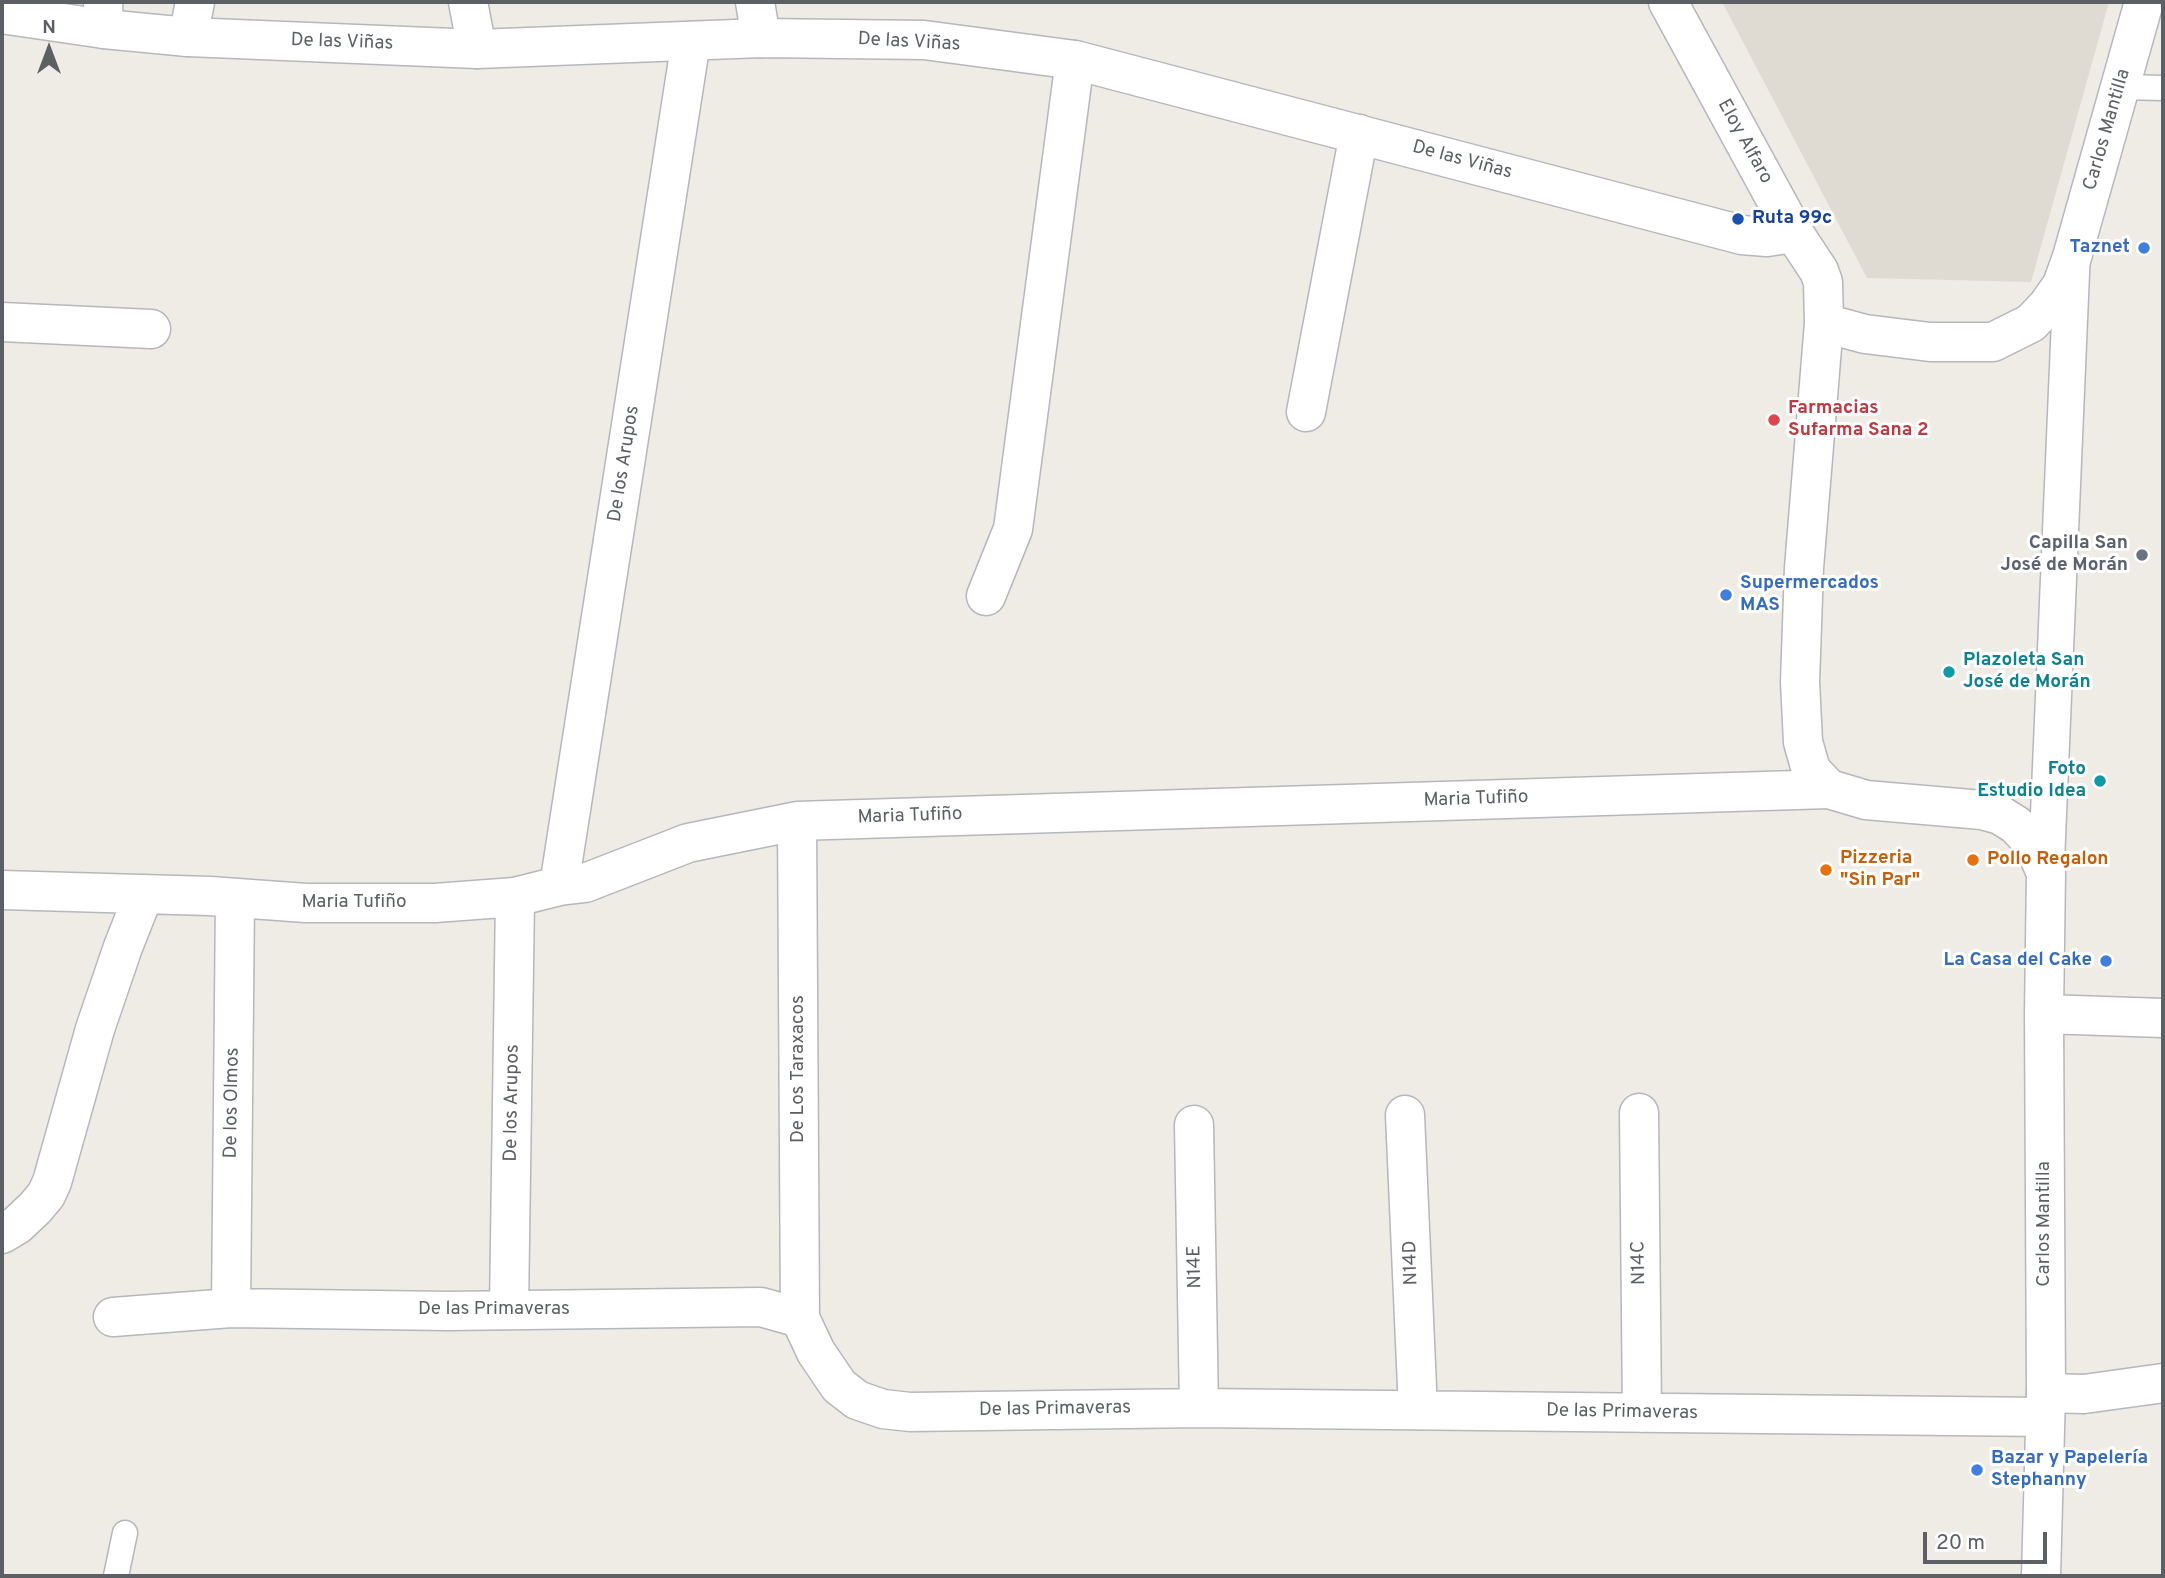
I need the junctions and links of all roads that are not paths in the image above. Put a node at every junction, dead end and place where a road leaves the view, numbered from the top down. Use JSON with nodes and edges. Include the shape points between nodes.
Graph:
{"nodes":[{"id":1,"x":468,"y":2,"type":"edge"},
{"id":2,"x":1668,"y":2,"type":"edge"},
{"id":3,"x":2144,"y":2,"type":"edge"},
{"id":4,"x":2,"y":14,"type":"edge"},
{"id":5,"x":103,"y":15,"type":"edge"},
{"id":6,"x":192,"y":19,"type":"edge"},
{"id":7,"x":758,"y":20,"type":"edge"},
{"id":8,"x":691,"y":41,"type":"junction"},
{"id":9,"x":477,"y":49,"type":"junction"},
{"id":10,"x":1075,"y":60,"type":"junction"},
{"id":11,"x":2120,"y":87,"type":"junction"},
{"id":12,"x":2163,"y":88,"type":"edge"},
{"id":13,"x":1359,"y":134,"type":"junction"},
{"id":14,"x":1794,"y":233,"type":"junction"},
{"id":15,"x":2072,"y":257,"type":"junction"},
{"id":16,"x":2,"y":322,"type":"edge"},
{"id":17,"x":1824,"y":323,"type":"junction"},
{"id":18,"x":151,"y":329,"type":"dead end"},
{"id":19,"x":1306,"y":412,"type":"dead end"},
{"id":20,"x":986,"y":596,"type":"dead end"},
{"id":21,"x":1829,"y":789,"type":"junction"},
{"id":22,"x":797,"y":821,"type":"junction"},
{"id":23,"x":2046,"y":873,"type":"junction"},
{"id":24,"x":559,"y":886,"type":"junction"},
{"id":25,"x":2,"y":890,"type":"edge"},
{"id":26,"x":144,"y":894,"type":"junction"},
{"id":27,"x":515,"y":897,"type":"junction"},
{"id":28,"x":235,"y":898,"type":"junction"},
{"id":29,"x":2043,"y":1014,"type":"junction"},
{"id":30,"x":2163,"y":1018,"type":"edge"},
{"id":31,"x":1639,"y":1113,"type":"dead end"},
{"id":32,"x":1405,"y":1115,"type":"dead end"},
{"id":33,"x":1194,"y":1125,"type":"dead end"},
{"id":34,"x":2,"y":1234,"type":"edge"},
{"id":35,"x":231,"y":1308,"type":"junction"},
{"id":36,"x":509,"y":1309,"type":"junction"},
{"id":37,"x":113,"y":1317,"type":"dead end"},
{"id":38,"x":800,"y":1318,"type":"junction"},
{"id":39,"x":2163,"y":1383,"type":"edge"},
{"id":40,"x":2046,"y":1405,"type":"junction"},
{"id":41,"x":1199,"y":1408,"type":"junction"},
{"id":42,"x":1418,"y":1410,"type":"junction"},
{"id":43,"x":1642,"y":1413,"type":"junction"},
{"id":44,"x":125,"y":1533,"type":"dead end"},
{"id":45,"x":116,"y":1576,"type":"edge"},
{"id":46,"x":2041,"y":1576,"type":"edge"}],
"edges":[{"from":1,"to":9,"type":"street"},
{"from":2,"to":14,"type":"street","name":"Eloy Alfaro"},
{"from":3,"to":11,"type":"street","name":"Carlos Mantilla"},
{"from":4,"to":5,"type":"street","name":"De las Viñas"},
{"from":5,"to":6,"type":"street","name":"De las Viñas"},
{"from":6,"to":9,"type":"street","name":"De las Viñas"},
{"from":7,"to":8,"type":"street","name":"De las Viñas"},
{"from":7,"to":10,"type":"street","name":"De las Viñas"},
{"from":8,"to":9,"type":"street","name":"De las Viñas"},
{"from":8,"to":24,"type":"street","name":"De los Arupos"},
{"from":10,"to":13,"type":"street","name":"De las Viñas"},
{"from":10,"to":20,"type":"street","via":[[1013,529]]},
{"from":11,"to":12,"type":"lane"},
{"from":11,"to":15,"type":"street","name":"Carlos Mantilla"},
{"from":13,"to":14,"type":"street","name":"De las Viñas","via":[[1742,235]]},
{"from":13,"to":19,"type":"street"},
{"from":14,"to":17,"type":"street","name":"Eloy Alfaro","via":[[1823,282]]},
{"from":15,"to":17,"type":"street","via":[[2062,285],[2048,305],[2031,323],[1993,342],[1930,342],[1865,334]]},
{"from":15,"to":23,"type":"street"},
{"from":16,"to":18,"type":"street"},
{"from":17,"to":21,"type":"street","name":"Eloy Alfaro","via":[[1804,568],[1800,682],[1803,742],[1811,769]]},
{"from":21,"to":22,"type":"street","name":"Maria Tufiño"},
{"from":21,"to":23,"type":"street","via":[[1866,800],[2000,815],[2033,843]]},
{"from":22,"to":24,"type":"street","name":"Maria Tufiño","via":[[688,843],[585,883]]},
{"from":22,"to":38,"type":"street","name":"De Los Taraxacos"},
{"from":23,"to":29,"type":"street","name":"Carlos Mantilla"},
{"from":24,"to":27,"type":"street","name":"Maria Tufiño"},
{"from":25,"to":26,"type":"street","name":"Maria Tufiño"},
{"from":26,"to":28,"type":"street","name":"Maria Tufiño"},
{"from":26,"to":34,"type":"street","via":[[95,1030],[52,1182],[35,1208]]},
{"from":27,"to":28,"type":"street","name":"Maria Tufiño","via":[[435,903]]},
{"from":27,"to":36,"type":"street","name":"De los Arupos"},
{"from":28,"to":35,"type":"street","name":"De los Olmos"},
{"from":29,"to":30,"type":"street"},
{"from":29,"to":40,"type":"street","name":"Carlos Mantilla"},
{"from":31,"to":43,"type":"street","name":"N14C"},
{"from":32,"to":42,"type":"street","name":"N14D"},
{"from":33,"to":41,"type":"street","name":"N14E"},
{"from":35,"to":36,"type":"street","name":"De las Primaveras"},
{"from":35,"to":37,"type":"street","name":"De las Primaveras"},
{"from":36,"to":38,"type":"street","name":"De las Primaveras","via":[[761,1307]]},
{"from":38,"to":41,"type":"street","name":"De las Primaveras","via":[[839,1386],[858,1400],[883,1409]]},
{"from":39,"to":40,"type":"street","name":"De las Primaveras","via":[[2084,1394]]},
{"from":40,"to":43,"type":"street","name":"De las Primaveras"},
{"from":40,"to":46,"type":"street","name":"Carlos Mantilla"},
{"from":41,"to":42,"type":"street","name":"De las Primaveras"},
{"from":42,"to":43,"type":"street","name":"De las Primaveras"},
{"from":44,"to":45,"type":"lane"}]}
